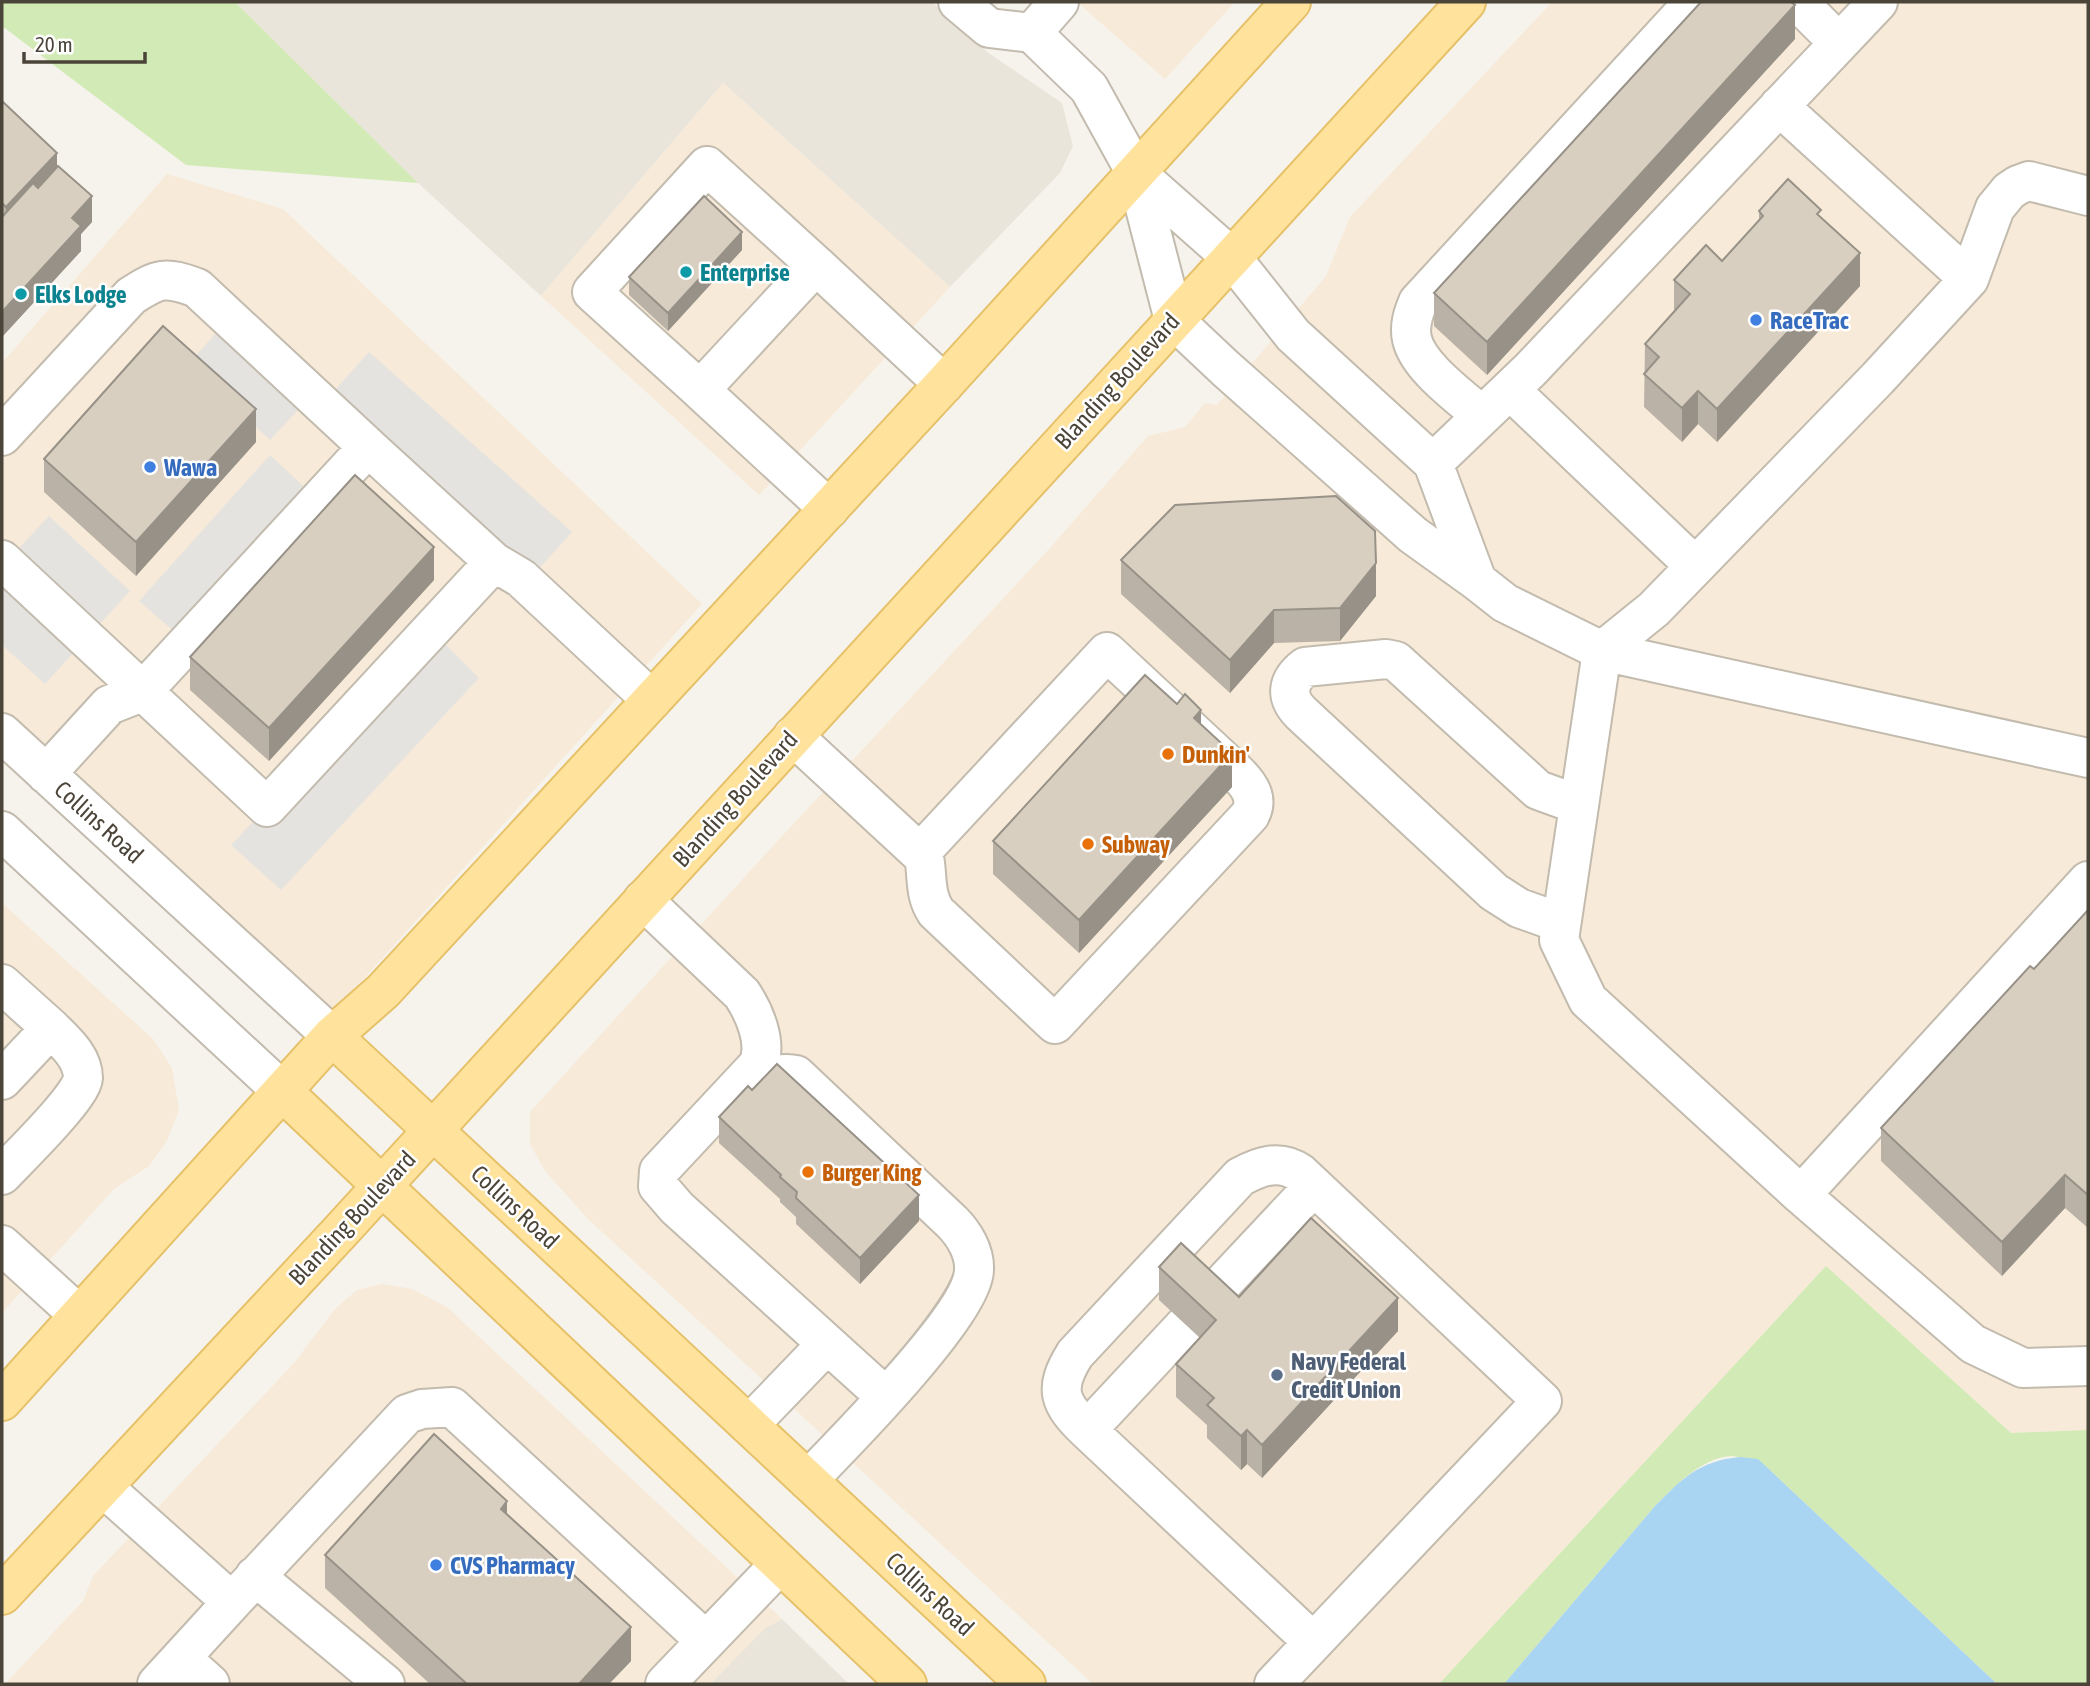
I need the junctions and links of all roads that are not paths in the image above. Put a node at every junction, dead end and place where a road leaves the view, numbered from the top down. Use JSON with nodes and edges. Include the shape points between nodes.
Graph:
{"nodes":[{"id":1,"x":958,"y":2,"type":"edge"},
{"id":2,"x":1059,"y":2,"type":"edge"},
{"id":3,"x":1291,"y":2,"type":"edge"},
{"id":4,"x":1466,"y":2,"type":"edge"},
{"id":5,"x":1694,"y":2,"type":"edge"},
{"id":6,"x":1798,"y":2,"type":"edge"},
{"id":7,"x":1878,"y":2,"type":"edge"},
{"id":8,"x":1032,"y":33,"type":"junction"},
{"id":9,"x":1839,"y":43,"type":"junction"},
{"id":10,"x":1779,"y":106,"type":"junction"},
{"id":11,"x":1136,"y":173,"type":"junction"},
{"id":12,"x":2088,"y":197,"type":"edge"},
{"id":13,"x":1231,"y":257,"type":"junction"},
{"id":14,"x":816,"y":265,"type":"junction"},
{"id":15,"x":1969,"y":279,"type":"junction"},
{"id":16,"x":1174,"y":320,"type":"junction"},
{"id":17,"x":944,"y":384,"type":"junction"},
{"id":18,"x":700,"y":390,"type":"junction"},
{"id":19,"x":1510,"y":390,"type":"junction"},
{"id":20,"x":1482,"y":416,"type":"junction"},
{"id":21,"x":2,"y":436,"type":"edge"},
{"id":22,"x":368,"y":447,"type":"junction"},
{"id":23,"x":1433,"y":463,"type":"junction"},
{"id":24,"x":829,"y":509,"type":"junction"},
{"id":25,"x":2,"y":560,"type":"edge"},
{"id":26,"x":494,"y":562,"type":"junction"},
{"id":27,"x":1695,"y":566,"type":"junction"},
{"id":28,"x":1477,"y":581,"type":"junction"},
{"id":29,"x":1602,"y":651,"type":"junction"},
{"id":30,"x":142,"y":692,"type":"junction"},
{"id":31,"x":652,"y":700,"type":"junction"},
{"id":32,"x":2,"y":733,"type":"edge"},
{"id":33,"x":793,"y":736,"type":"junction"},
{"id":34,"x":2088,"y":758,"type":"edge"},
{"id":35,"x":46,"y":774,"type":"junction"},
{"id":36,"x":1579,"y":805,"type":"junction"},
{"id":37,"x":2,"y":831,"type":"edge"},
{"id":38,"x":920,"y":853,"type":"junction"},
{"id":39,"x":2088,"y":881,"type":"edge"},
{"id":40,"x":643,"y":900,"type":"junction"},
{"id":41,"x":1561,"y":923,"type":"junction"},
{"id":42,"x":2,"y":984,"type":"edge"},
{"id":43,"x":750,"y":1006,"type":"junction"},
{"id":44,"x":51,"y":1028,"type":"junction"},
{"id":45,"x":332,"y":1036,"type":"junction"},
{"id":46,"x":781,"y":1077,"type":"junction"},
{"id":47,"x":2,"y":1080,"type":"edge"},
{"id":48,"x":282,"y":1091,"type":"junction"},
{"id":49,"x":720,"y":1105,"type":"junction"},
{"id":50,"x":433,"y":1130,"type":"junction"},
{"id":51,"x":2,"y":1175,"type":"edge"},
{"id":52,"x":382,"y":1185,"type":"junction"},
{"id":53,"x":1314,"y":1186,"type":"junction"},
{"id":54,"x":1801,"y":1195,"type":"junction"},
{"id":55,"x":2,"y":1245,"type":"edge"},
{"id":56,"x":79,"y":1315,"type":"junction"},
{"id":57,"x":827,"y":1344,"type":"junction"},
{"id":58,"x":2088,"y":1366,"type":"edge"},
{"id":59,"x":878,"y":1390,"type":"junction"},
{"id":60,"x":2,"y":1401,"type":"edge"},
{"id":61,"x":749,"y":1425,"type":"junction"},
{"id":62,"x":1087,"y":1430,"type":"junction"},
{"id":63,"x":808,"y":1480,"type":"junction"},
{"id":64,"x":103,"y":1487,"type":"junction"},
{"id":65,"x":780,"y":1563,"type":"junction"},
{"id":66,"x":244,"y":1589,"type":"junction"},
{"id":67,"x":2,"y":1595,"type":"edge"},
{"id":68,"x":706,"y":1641,"type":"junction"},
{"id":69,"x":1313,"y":1642,"type":"junction"},
{"id":70,"x":169,"y":1671,"type":"edge"},
{"id":71,"x":210,"y":1684,"type":"edge"},
{"id":72,"x":385,"y":1684,"type":"edge"},
{"id":73,"x":665,"y":1684,"type":"edge"},
{"id":74,"x":907,"y":1684,"type":"edge"},
{"id":75,"x":1026,"y":1684,"type":"edge"},
{"id":76,"x":1275,"y":1684,"type":"edge"}],
"edges":[{"from":1,"to":8,"type":"street","via":[[989,28]]},
{"from":2,"to":8,"type":"street"},
{"from":3,"to":11,"type":"main road"},
{"from":4,"to":13,"type":"main road","name":"Blanding Boulevard"},
{"from":5,"to":20,"type":"street","via":[[1418,302],[1411,320],[1418,354]]},
{"from":6,"to":9,"type":"street"},
{"from":7,"to":9,"type":"street"},
{"from":8,"to":11,"type":"street","via":[[1089,88]]},
{"from":9,"to":10,"type":"street"},
{"from":10,"to":15,"type":"street"},
{"from":10,"to":19,"type":"street"},
{"from":11,"to":13,"type":"street"},
{"from":11,"to":16,"type":"street"},
{"from":11,"to":17,"type":"main road"},
{"from":12,"to":15,"type":"street","via":[[2029,181],[2018,185],[1995,208]]},
{"from":13,"to":16,"type":"main road","name":"Blanding Boulevard"},
{"from":13,"to":23,"type":"street","via":[[1293,335]]},
{"from":14,"to":17,"type":"street"},
{"from":14,"to":18,"type":"street"},
{"from":14,"to":18,"type":"street","via":[[707,166],[593,292]]},
{"from":15,"to":27,"type":"street"},
{"from":16,"to":28,"type":"street","via":[[1413,536]]},
{"from":16,"to":33,"type":"main road","name":"Blanding Boulevard"},
{"from":17,"to":24,"type":"main road"},
{"from":18,"to":24,"type":"street"},
{"from":19,"to":20,"type":"street"},
{"from":19,"to":27,"type":"street"},
{"from":20,"to":23,"type":"street"},
{"from":21,"to":22,"type":"street","via":[[131,296],[151,283],[173,279],[197,288]]},
{"from":22,"to":26,"type":"street"},
{"from":22,"to":30,"type":"street"},
{"from":23,"to":28,"type":"street"},
{"from":24,"to":31,"type":"main road"},
{"from":25,"to":30,"type":"street"},
{"from":26,"to":30,"type":"street","via":[[267,807]]},
{"from":26,"to":31,"type":"street","via":[[521,578]]},
{"from":27,"to":29,"type":"street","via":[[1654,609]]},
{"from":28,"to":29,"type":"street","via":[[1505,603]]},
{"from":29,"to":34,"type":"street"},
{"from":29,"to":36,"type":"street"},
{"from":30,"to":35,"type":"street","via":[[109,705]]},
{"from":31,"to":45,"type":"main road","via":[[383,991]]},
{"from":32,"to":35,"type":"street","name":"Collins Road"},
{"from":33,"to":38,"type":"street"},
{"from":33,"to":40,"type":"main road","name":"Blanding Boulevard"},
{"from":35,"to":45,"type":"street","name":"Collins Road"},
{"from":36,"to":41,"type":"street"},
{"from":36,"to":41,"type":"street","via":[[1538,790],[1396,661],[1306,667],[1289,688],[1291,701],[1301,713],[1494,892]]},
{"from":37,"to":48,"type":"street"},
{"from":38,"to":38,"type":"street","via":[[1107,652],[1237,773],[1255,801],[1250,814],[1055,1024],[936,912],[929,902]]},
{"from":39,"to":54,"type":"street"},
{"from":40,"to":43,"type":"street","via":[[734,985]]},
{"from":40,"to":50,"type":"main road","name":"Blanding Boulevard"},
{"from":41,"to":54,"type":"street","via":[[1559,943],[1590,1004]]},
{"from":42,"to":44,"type":"street"},
{"from":43,"to":46,"type":"street","via":[[764,1019]]},
{"from":43,"to":49,"type":"street","via":[[761,1060]]},
{"from":44,"to":47,"type":"street"},
{"from":44,"to":51,"type":"street","via":[[70,1046],[83,1079],[74,1097]]},
{"from":45,"to":48,"type":"main road"},
{"from":45,"to":50,"type":"main road","name":"Collins Road"},
{"from":46,"to":49,"type":"street"},
{"from":46,"to":59,"type":"street","via":[[952,1222],[968,1244],[974,1271],[970,1286],[912,1368]]},
{"from":48,"to":52,"type":"main road"},
{"from":48,"to":56,"type":"main road"},
{"from":49,"to":57,"type":"street","via":[[659,1171],[658,1186]]},
{"from":50,"to":52,"type":"main road","name":"Blanding Boulevard"},
{"from":50,"to":61,"type":"main road","name":"Collins Road"},
{"from":52,"to":64,"type":"main road","name":"Blanding Boulevard"},
{"from":52,"to":65,"type":"main road"},
{"from":53,"to":62,"type":"street"},
{"from":53,"to":62,"type":"street","via":[[1291,1166],[1279,1164],[1240,1177],[1084,1344],[1068,1365],[1060,1388],[1065,1406]]},
{"from":53,"to":69,"type":"street","via":[[1542,1401]]},
{"from":54,"to":58,"type":"street","via":[[1973,1344],[2024,1368]]},
{"from":55,"to":56,"type":"street"},
{"from":56,"to":60,"type":"main road"},
{"from":57,"to":59,"type":"street"},
{"from":57,"to":61,"type":"street"},
{"from":59,"to":63,"type":"street"},
{"from":61,"to":63,"type":"main road","name":"Collins Road"},
{"from":62,"to":69,"type":"street"},
{"from":63,"to":75,"type":"main road","name":"Collins Road"},
{"from":64,"to":66,"type":"street"},
{"from":64,"to":67,"type":"main road","name":"Blanding Boulevard"},
{"from":65,"to":68,"type":"street"},
{"from":65,"to":74,"type":"main road"},
{"from":66,"to":68,"type":"street","via":[[407,1414],[452,1407]]},
{"from":66,"to":70,"type":"street"},
{"from":66,"to":72,"type":"street"},
{"from":68,"to":73,"type":"street"},
{"from":69,"to":76,"type":"street"},
{"from":70,"to":71,"type":"street"}]}
